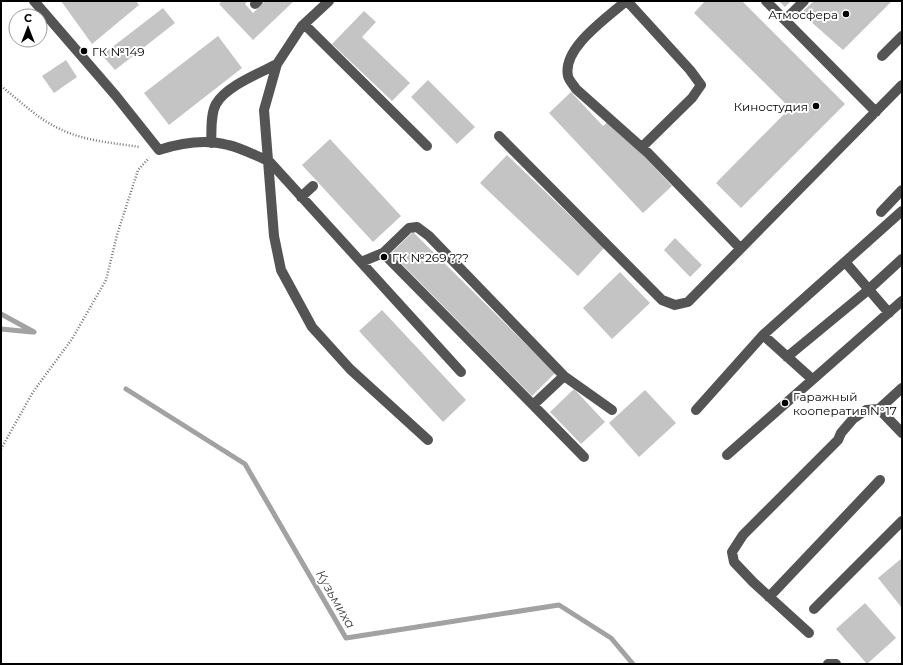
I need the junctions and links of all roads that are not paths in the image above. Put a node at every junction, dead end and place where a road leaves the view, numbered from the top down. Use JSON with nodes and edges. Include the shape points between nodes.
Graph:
{"nodes":[{"id":1,"x":34,"y":1,"type":"edge"},
{"id":2,"x":329,"y":1,"type":"edge"},
{"id":3,"x":626,"y":1,"type":"edge"},
{"id":4,"x":766,"y":1,"type":"edge"},
{"id":5,"x":804,"y":1,"type":"edge"},
{"id":6,"x":785,"y":20,"type":"junction"},
{"id":7,"x":304,"y":24,"type":"junction"},
{"id":8,"x":902,"y":36,"type":"edge"},
{"id":9,"x":882,"y":56,"type":"dead end"},
{"id":10,"x":277,"y":64,"type":"junction"},
{"id":11,"x":902,"y":85,"type":"edge"},
{"id":12,"x":876,"y":112,"type":"junction"},
{"id":13,"x":499,"y":136,"type":"dead end"},
{"id":14,"x":211,"y":143,"type":"junction"},
{"id":15,"x":427,"y":146,"type":"dead end"},
{"id":16,"x":642,"y":147,"type":"junction"},
{"id":17,"x":269,"y":161,"type":"junction"},
{"id":18,"x":313,"y":186,"type":"dead end"},
{"id":19,"x":902,"y":190,"type":"edge"},
{"id":20,"x":301,"y":196,"type":"junction"},
{"id":21,"x":902,"y":211,"type":"edge"},
{"id":22,"x":881,"y":212,"type":"dead end"},
{"id":23,"x":740,"y":248,"type":"junction"},
{"id":24,"x":383,"y":254,"type":"junction"},
{"id":25,"x":902,"y":259,"type":"edge"},
{"id":26,"x":361,"y":262,"type":"junction"},
{"id":27,"x":846,"y":263,"type":"junction"},
{"id":28,"x":869,"y":290,"type":"junction"},
{"id":29,"x":902,"y":301,"type":"edge"},
{"id":30,"x":889,"y":313,"type":"junction"},
{"id":31,"x":763,"y":335,"type":"junction"},
{"id":32,"x":787,"y":356,"type":"junction"},
{"id":33,"x":461,"y":372,"type":"dead end"},
{"id":34,"x":564,"y":376,"type":"junction"},
{"id":35,"x":812,"y":379,"type":"junction"},
{"id":36,"x":902,"y":388,"type":"edge"},
{"id":37,"x":532,"y":405,"type":"junction"},
{"id":38,"x":879,"y":409,"type":"junction"},
{"id":39,"x":612,"y":410,"type":"dead end"},
{"id":40,"x":696,"y":410,"type":"dead end"},
{"id":41,"x":902,"y":433,"type":"edge"},
{"id":42,"x":428,"y":440,"type":"dead end"},
{"id":43,"x":727,"y":455,"type":"dead end"},
{"id":44,"x":584,"y":457,"type":"dead end"},
{"id":45,"x":880,"y":480,"type":"dead end"},
{"id":46,"x":902,"y":521,"type":"edge"},
{"id":47,"x":769,"y":597,"type":"junction"},
{"id":48,"x":814,"y":609,"type":"dead end"},
{"id":49,"x":809,"y":633,"type":"dead end"},
{"id":50,"x":828,"y":664,"type":"edge"},
{"id":51,"x":836,"y":664,"type":"edge"}],
"edges":[{"from":1,"to":14,"type":"lane","via":[[159,150],[179,144]]},
{"from":2,"to":7,"type":"lane"},
{"from":3,"to":16,"type":"lane","via":[[701,85],[692,98]]},
{"from":3,"to":16,"type":"lane","via":[[580,42],[568,62],[568,77],[576,89]]},
{"from":4,"to":6,"type":"lane"},
{"from":5,"to":6,"type":"lane"},
{"from":6,"to":12,"type":"lane"},
{"from":7,"to":10,"type":"lane"},
{"from":7,"to":15,"type":"lane"},
{"from":8,"to":9,"type":"lane"},
{"from":10,"to":14,"type":"lane","via":[[228,90],[216,104],[212,118]]},
{"from":10,"to":17,"type":"lane","via":[[264,110]]},
{"from":11,"to":12,"type":"lane"},
{"from":12,"to":23,"type":"lane"},
{"from":13,"to":23,"type":"lane","via":[[662,300],[675,305],[688,302]]},
{"from":14,"to":17,"type":"lane","via":[[228,145]]},
{"from":16,"to":23,"type":"lane"},
{"from":17,"to":20,"type":"lane"},
{"from":17,"to":42,"type":"lane","via":[[274,236],[281,270],[312,327],[350,369]]},
{"from":18,"to":20,"type":"lane"},
{"from":19,"to":22,"type":"lane"},
{"from":20,"to":26,"type":"lane"},
{"from":21,"to":27,"type":"lane"},
{"from":24,"to":26,"type":"lane"},
{"from":24,"to":34,"type":"lane","via":[[409,228],[417,226]]},
{"from":24,"to":37,"type":"lane"},
{"from":25,"to":28,"type":"lane"},
{"from":26,"to":33,"type":"lane"},
{"from":27,"to":28,"type":"lane"},
{"from":27,"to":31,"type":"lane"},
{"from":28,"to":30,"type":"lane"},
{"from":28,"to":32,"type":"lane"},
{"from":29,"to":30,"type":"lane"},
{"from":30,"to":35,"type":"lane"},
{"from":31,"to":32,"type":"lane"},
{"from":31,"to":40,"type":"lane"},
{"from":32,"to":35,"type":"lane"},
{"from":34,"to":37,"type":"lane"},
{"from":34,"to":39,"type":"lane"},
{"from":35,"to":43,"type":"lane"},
{"from":36,"to":38,"type":"lane"},
{"from":37,"to":44,"type":"lane"},
{"from":38,"to":41,"type":"lane"},
{"from":38,"to":47,"type":"lane","via":[[866,410],[853,419],[838,440],[743,535],[732,552],[734,562]]},
{"from":45,"to":47,"type":"lane"},
{"from":46,"to":48,"type":"lane"},
{"from":47,"to":49,"type":"lane"},
{"from":50,"to":51,"type":"lane"}]}
